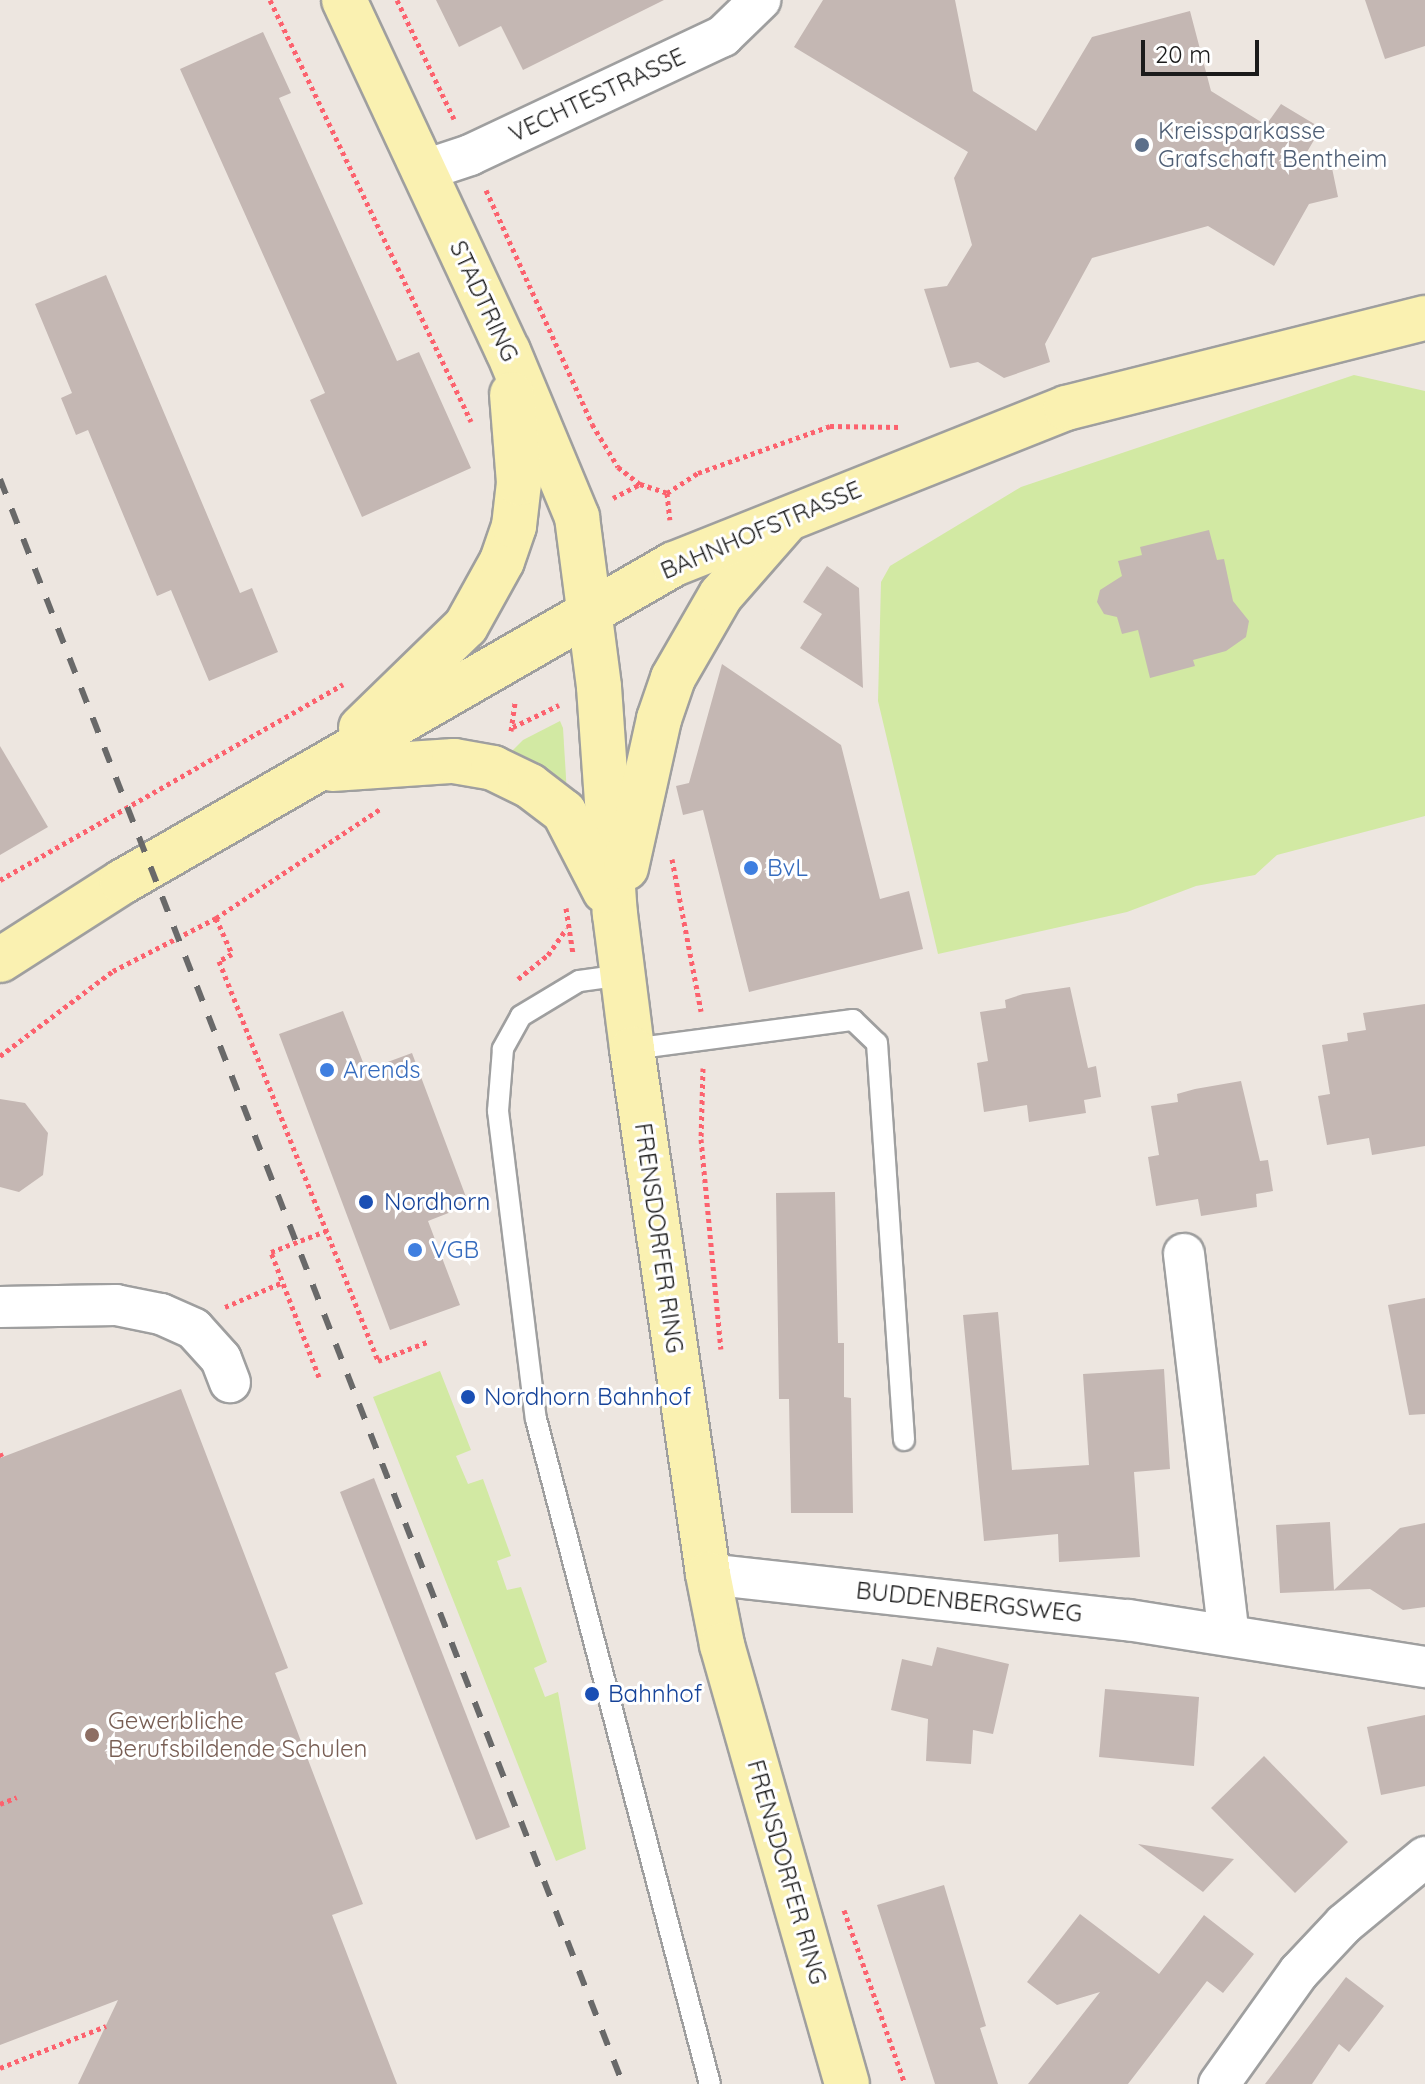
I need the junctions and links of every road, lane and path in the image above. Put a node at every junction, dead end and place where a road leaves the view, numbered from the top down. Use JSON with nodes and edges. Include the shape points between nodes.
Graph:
{"nodes":[{"id":1,"x":270,"y":0,"type":"edge"},
{"id":2,"x":344,"y":0,"type":"edge"},
{"id":3,"x":397,"y":0,"type":"edge"},
{"id":4,"x":760,"y":0,"type":"edge"},
{"id":5,"x":470,"y":155,"type":"junction"},
{"id":6,"x":422,"y":171,"type":"junction"},
{"id":7,"x":1425,"y":318,"type":"edge"},
{"id":8,"x":508,"y":351,"type":"junction"},
{"id":9,"x":908,"y":428,"type":"dead end"},
{"id":10,"x":476,"y":431,"type":"dead end"},
{"id":11,"x":640,"y":484,"type":"dead end"},
{"id":12,"x":667,"y":493,"type":"dead end"},
{"id":13,"x":791,"y":515,"type":"junction"},
{"id":14,"x":591,"y":613,"type":"junction"},
{"id":15,"x":357,"y":676,"type":"dead end"},
{"id":16,"x":318,"y":771,"type":"junction"},
{"id":17,"x":393,"y":805,"type":"dead end"},
{"id":18,"x":669,"y":844,"type":"dead end"},
{"id":19,"x":0,"y":880,"type":"edge"},
{"id":20,"x":615,"y":914,"type":"junction"},
{"id":21,"x":216,"y":918,"type":"junction"},
{"id":22,"x":0,"y":960,"type":"edge"},
{"id":23,"x":623,"y":975,"type":"junction"},
{"id":24,"x":706,"y":1039,"type":"junction"},
{"id":25,"x":632,"y":1049,"type":"junction"},
{"id":26,"x":0,"y":1056,"type":"edge"},
{"id":27,"x":326,"y":1231,"type":"junction"},
{"id":28,"x":1184,"y":1254,"type":"dead end"},
{"id":29,"x":283,"y":1282,"type":"junction"},
{"id":30,"x":0,"y":1307,"type":"edge"},
{"id":31,"x":194,"y":1329,"type":"junction"},
{"id":32,"x":427,"y":1342,"type":"dead end"},
{"id":33,"x":722,"y":1360,"type":"dead end"},
{"id":34,"x":319,"y":1377,"type":"dead end"},
{"id":35,"x":230,"y":1382,"type":"dead end"},
{"id":36,"x":904,"y":1440,"type":"dead end"},
{"id":37,"x":708,"y":1574,"type":"junction"},
{"id":38,"x":1229,"y":1635,"type":"junction"},
{"id":39,"x":1425,"y":1667,"type":"edge"},
{"id":40,"x":17,"y":1797,"type":"dead end"},
{"id":41,"x":0,"y":1804,"type":"edge"},
{"id":42,"x":1425,"y":1857,"type":"edge"},
{"id":43,"x":841,"y":1901,"type":"dead end"},
{"id":44,"x":106,"y":2026,"type":"dead end"},
{"id":45,"x":0,"y":2068,"type":"edge"},
{"id":46,"x":710,"y":2084,"type":"edge"},
{"id":47,"x":847,"y":2084,"type":"edge"},
{"id":48,"x":905,"y":2084,"type":"edge"},
{"id":49,"x":1219,"y":2084,"type":"edge"}],
"edges":[{"from":1,"to":10,"type":"path"},
{"from":2,"to":6,"type":"street","name":"STADTRING"},
{"from":3,"to":5,"type":"path"},
{"from":4,"to":5,"type":"street","name":"VECHTESTRASSE","via":[[723,36]]},
{"from":5,"to":6,"type":"street","name":"VECHTESTRASSE"},
{"from":5,"to":11,"type":"path","via":[[592,424],[618,467]]},
{"from":6,"to":8,"type":"street","name":"STADTRING"},
{"from":7,"to":13,"type":"street","name":"BAHNHOFSTRASSE","via":[[1066,408]]},
{"from":8,"to":14,"type":"street","name":"STADTRING","via":[[577,517]]},
{"from":8,"to":16,"type":"street","via":[[519,483],[514,526],[502,561],[466,626]]},
{"from":9,"to":12,"type":"path","via":[[830,426],[698,473]]},
{"from":13,"to":14,"type":"street","name":"BAHNHOFSTRASSE","via":[[674,564]]},
{"from":13,"to":20,"type":"street","via":[[721,595],[673,678]]},
{"from":14,"to":16,"type":"street","name":"BAHNHOFSTRASSE"},
{"from":14,"to":20,"type":"street","name":"FRENSDORFER RING"},
{"from":15,"to":19,"type":"path"},
{"from":16,"to":20,"type":"street","via":[[454,761],[493,768],[530,786],[564,812]]},
{"from":16,"to":22,"type":"street","name":"BAHNHOFSTRASSE"},
{"from":17,"to":21,"type":"path"},
{"from":18,"to":24,"type":"path"},
{"from":20,"to":23,"type":"street","name":"FRENSDORFER RING"},
{"from":21,"to":26,"type":"path","via":[[113,971]]},
{"from":21,"to":27,"type":"path","via":[[232,954],[219,961]]},
{"from":23,"to":25,"type":"street","name":"FRENSDORFER RING"},
{"from":23,"to":46,"type":"lane","via":[[579,981],[521,1016],[503,1049],[498,1111],[536,1419]]},
{"from":24,"to":25,"type":"lane"},
{"from":24,"to":33,"type":"path","via":[[701,1139]]},
{"from":24,"to":36,"type":"lane","via":[[853,1020],[877,1043]]},
{"from":25,"to":37,"type":"street","name":"FRENSDORFER RING"},
{"from":27,"to":29,"type":"path","via":[[271,1252]]},
{"from":27,"to":32,"type":"path","via":[[378,1361]]},
{"from":28,"to":38,"type":"street"},
{"from":29,"to":31,"type":"path","via":[[231,1302]]},
{"from":29,"to":34,"type":"path"},
{"from":30,"to":31,"type":"street","via":[[116,1305],[161,1314]]},
{"from":31,"to":35,"type":"street","via":[[221,1359]]},
{"from":37,"to":38,"type":"street","name":"BUDDENBERGSWEG"},
{"from":37,"to":47,"type":"street","name":"FRENSDORFER RING","via":[[722,1645]]},
{"from":38,"to":39,"type":"street","name":"BUDDENBERGSWEG"},
{"from":40,"to":41,"type":"path"},
{"from":42,"to":49,"type":"street","via":[[1344,1924],[1299,1972]]},
{"from":43,"to":48,"type":"path"},
{"from":44,"to":45,"type":"path"}]}
